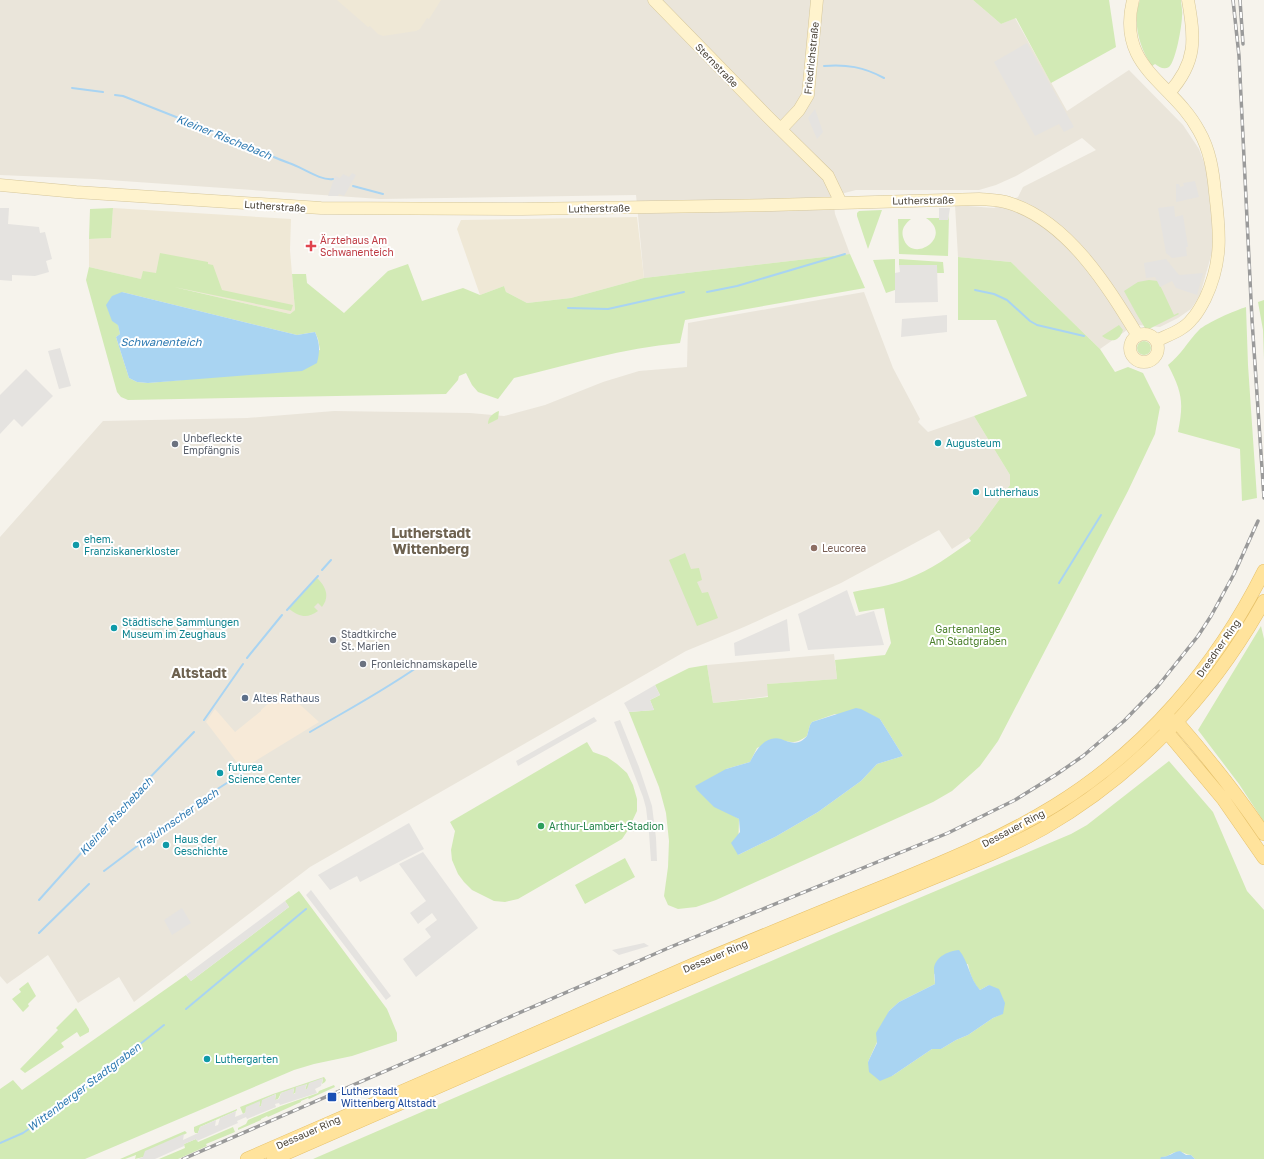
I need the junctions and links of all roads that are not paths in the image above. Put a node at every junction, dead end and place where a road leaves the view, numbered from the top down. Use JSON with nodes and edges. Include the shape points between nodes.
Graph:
{"nodes":[{"id":1,"x":654,"y":0,"type":"edge"},
{"id":2,"x":817,"y":0,"type":"edge"},
{"id":3,"x":1133,"y":0,"type":"edge"},
{"id":4,"x":1188,"y":0,"type":"edge"},
{"id":5,"x":1169,"y":93,"type":"junction"},
{"id":6,"x":781,"y":129,"type":"junction"},
{"id":7,"x":0,"y":185,"type":"edge"},
{"id":8,"x":841,"y":203,"type":"junction"},
{"id":9,"x":1138,"y":336,"type":"junction"},
{"id":10,"x":1156,"y":341,"type":"junction"},
{"id":11,"x":1264,"y":571,"type":"edge"},
{"id":12,"x":1264,"y":601,"type":"edge"},
{"id":13,"x":1162,"y":718,"type":"junction"},
{"id":14,"x":1177,"y":722,"type":"junction"},
{"id":15,"x":1167,"y":732,"type":"junction"},
{"id":16,"x":1264,"y":834,"type":"edge"},
{"id":17,"x":1264,"y":858,"type":"edge"},
{"id":18,"x":247,"y":1159,"type":"edge"},
{"id":19,"x":273,"y":1159,"type":"edge"}],
"edges":[{"from":1,"to":6,"type":"street","name":"Sternstraße"},
{"from":2,"to":6,"type":"street","name":"Friedrichstraße","via":[[808,96]]},
{"from":3,"to":5,"type":"street","via":[[1130,24],[1135,49],[1144,66]]},
{"from":4,"to":5,"type":"street","via":[[1193,27],[1192,47],[1184,75]]},
{"from":5,"to":10,"type":"street","via":[[1193,121],[1206,145],[1214,182],[1220,242],[1213,278],[1194,317],[1185,326]]},
{"from":6,"to":8,"type":"street","via":[[828,176]]},
{"from":7,"to":8,"type":"street","name":"Lutherstraße","via":[[321,208],[522,209]]},
{"from":8,"to":9,"type":"street","name":"Lutherstraße","via":[[980,199],[1003,202],[1024,209],[1048,224],[1081,254],[1106,286]]},
{"from":9,"to":10,"type":"street","via":[[1149,335]]},
{"from":9,"to":10,"type":"street","via":[[1132,342],[1131,351],[1141,362],[1155,357],[1158,349]]},
{"from":11,"to":13,"type":"main road","name":"Dresdner Ring","via":[[1219,648],[1187,691]]},
{"from":12,"to":14,"type":"main road","name":"Dresdner Ring","via":[[1221,669]]},
{"from":13,"to":14,"type":"main road"},
{"from":13,"to":15,"type":"main road"},
{"from":13,"to":18,"type":"main road","name":"Dessauer Ring","via":[[1124,755],[1078,790],[1038,816],[988,842],[709,958]]},
{"from":14,"to":15,"type":"main road","name":"Dresdner Ring"},
{"from":14,"to":16,"type":"main road","via":[[1220,773]]},
{"from":15,"to":17,"type":"main road","via":[[1223,799]]},
{"from":15,"to":19,"type":"main road","name":"Dessauer Ring","via":[[1129,768],[1096,794],[1053,823],[1013,844],[714,968]]}]}
